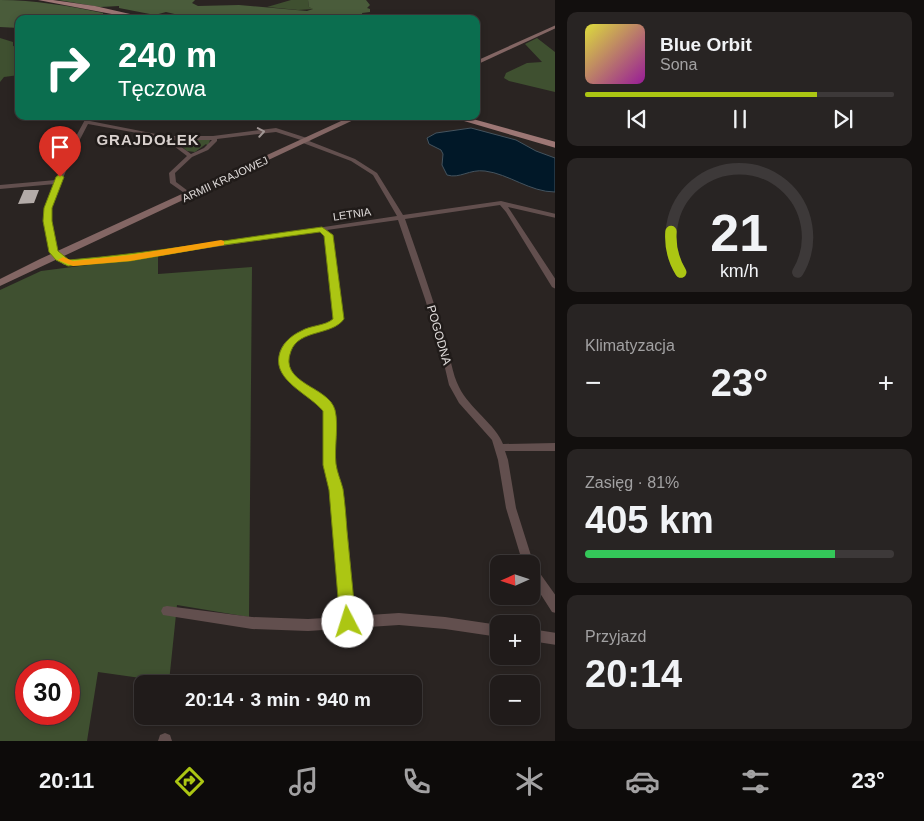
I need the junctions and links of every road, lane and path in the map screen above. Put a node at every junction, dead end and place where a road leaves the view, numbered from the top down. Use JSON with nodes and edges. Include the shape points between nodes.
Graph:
{"nodes":[{"id":1,"x":41,"y":0,"type":"edge"},
{"id":2,"x":126,"y":15,"type":"edge"},
{"id":3,"x":555,"y":26,"type":"edge"},
{"id":4,"x":480,"y":61,"type":"edge"},
{"id":5,"x":351,"y":120,"type":"edge"},
{"id":6,"x":465,"y":120,"type":"edge"},
{"id":7,"x":86,"y":122,"type":"joint"},
{"id":8,"x":166,"y":138,"type":"junction"},
{"id":9,"x":213,"y":138,"type":"junction"},
{"id":10,"x":307,"y":141,"type":"junction"},
{"id":11,"x":555,"y":145,"type":"edge"},
{"id":12,"x":190,"y":156,"type":"junction"},
{"id":13,"x":58,"y":182,"type":"junction"},
{"id":14,"x":0,"y":187,"type":"edge"},
{"id":15,"x":190,"y":195,"type":"junction"},
{"id":16,"x":501,"y":203,"type":"junction"},
{"id":17,"x":555,"y":216,"type":"edge"},
{"id":18,"x":400,"y":218,"type":"junction"},
{"id":19,"x":322,"y":229,"type":"junction"},
{"id":20,"x":57,"y":256,"type":"junction"},
{"id":21,"x":0,"y":283,"type":"edge"},
{"id":22,"x":555,"y":287,"type":"edge"},
{"id":23,"x":555,"y":446,"type":"edge"},
{"id":24,"x":499,"y":448,"type":"junction"},
{"id":25,"x":526,"y":555,"type":"edge"},
{"id":26,"x":540,"y":584,"type":"edge"},
{"id":27,"x":555,"y":608,"type":"edge"},
{"id":28,"x":167,"y":611,"type":"dead end"},
{"id":29,"x":348,"y":622,"type":"junction"},
{"id":30,"x":490,"y":630,"type":"edge"},
{"id":31,"x":540,"y":636,"type":"edge"},
{"id":32,"x":555,"y":639,"type":"edge"}],
"edges":[{"from":1,"to":2,"type":"main road"},
{"from":3,"to":4,"type":"street"},
{"from":5,"to":10,"type":"street","name":"ARMII KRAJOWEJ"},
{"from":6,"to":11,"type":"main road"},
{"from":7,"to":8,"type":"street"},
{"from":7,"to":13,"type":"street"},
{"from":8,"to":9,"type":"street","name":"POGODNA"},
{"from":8,"to":12,"type":"street"},
{"from":9,"to":10,"type":"street","name":"POGODNA","one_way":true,"via":[[276,130]]},
{"from":9,"to":12,"type":"street","via":[[212,145]]},
{"from":10,"to":15,"type":"street","name":"ARMII KRAJOWEJ"},
{"from":10,"to":18,"type":"street","name":"POGODNA","via":[[353,160],[375,174]]},
{"from":12,"to":15,"type":"street","via":[[171,177],[175,185]]},
{"from":13,"to":14,"type":"street"},
{"from":13,"to":20,"type":"street","via":[[48,208],[47,221]]},
{"from":15,"to":20,"type":"street","name":"ARMII KRAJOWEJ"},
{"from":16,"to":17,"type":"street"},
{"from":16,"to":18,"type":"street","name":"LETNIA"},
{"from":16,"to":22,"type":"street"},
{"from":18,"to":19,"type":"street","name":"LETNIA"},
{"from":18,"to":24,"type":"street","name":"POGODNA","via":[[429,299],[453,385],[462,401],[496,439]]},
{"from":19,"to":20,"type":"street","name":"LETNIA","via":[[130,258],[70,263]]},
{"from":19,"to":29,"type":"street","via":[[328,235],[339,319],[296,338],[285,349],[283,363],[294,381],[318,397],[329,410],[330,465],[336,490]]},
{"from":20,"to":21,"type":"street","name":"ARMII KRAJOWEJ"},
{"from":23,"to":24,"type":"street"},
{"from":24,"to":25,"type":"street","name":"POGODNA","via":[[511,508]]},
{"from":26,"to":27,"type":"street"},
{"from":28,"to":29,"type":"street","via":[[252,623],[303,625]]},
{"from":29,"to":30,"type":"street","via":[[422,620]]},
{"from":31,"to":32,"type":"street"}]}
